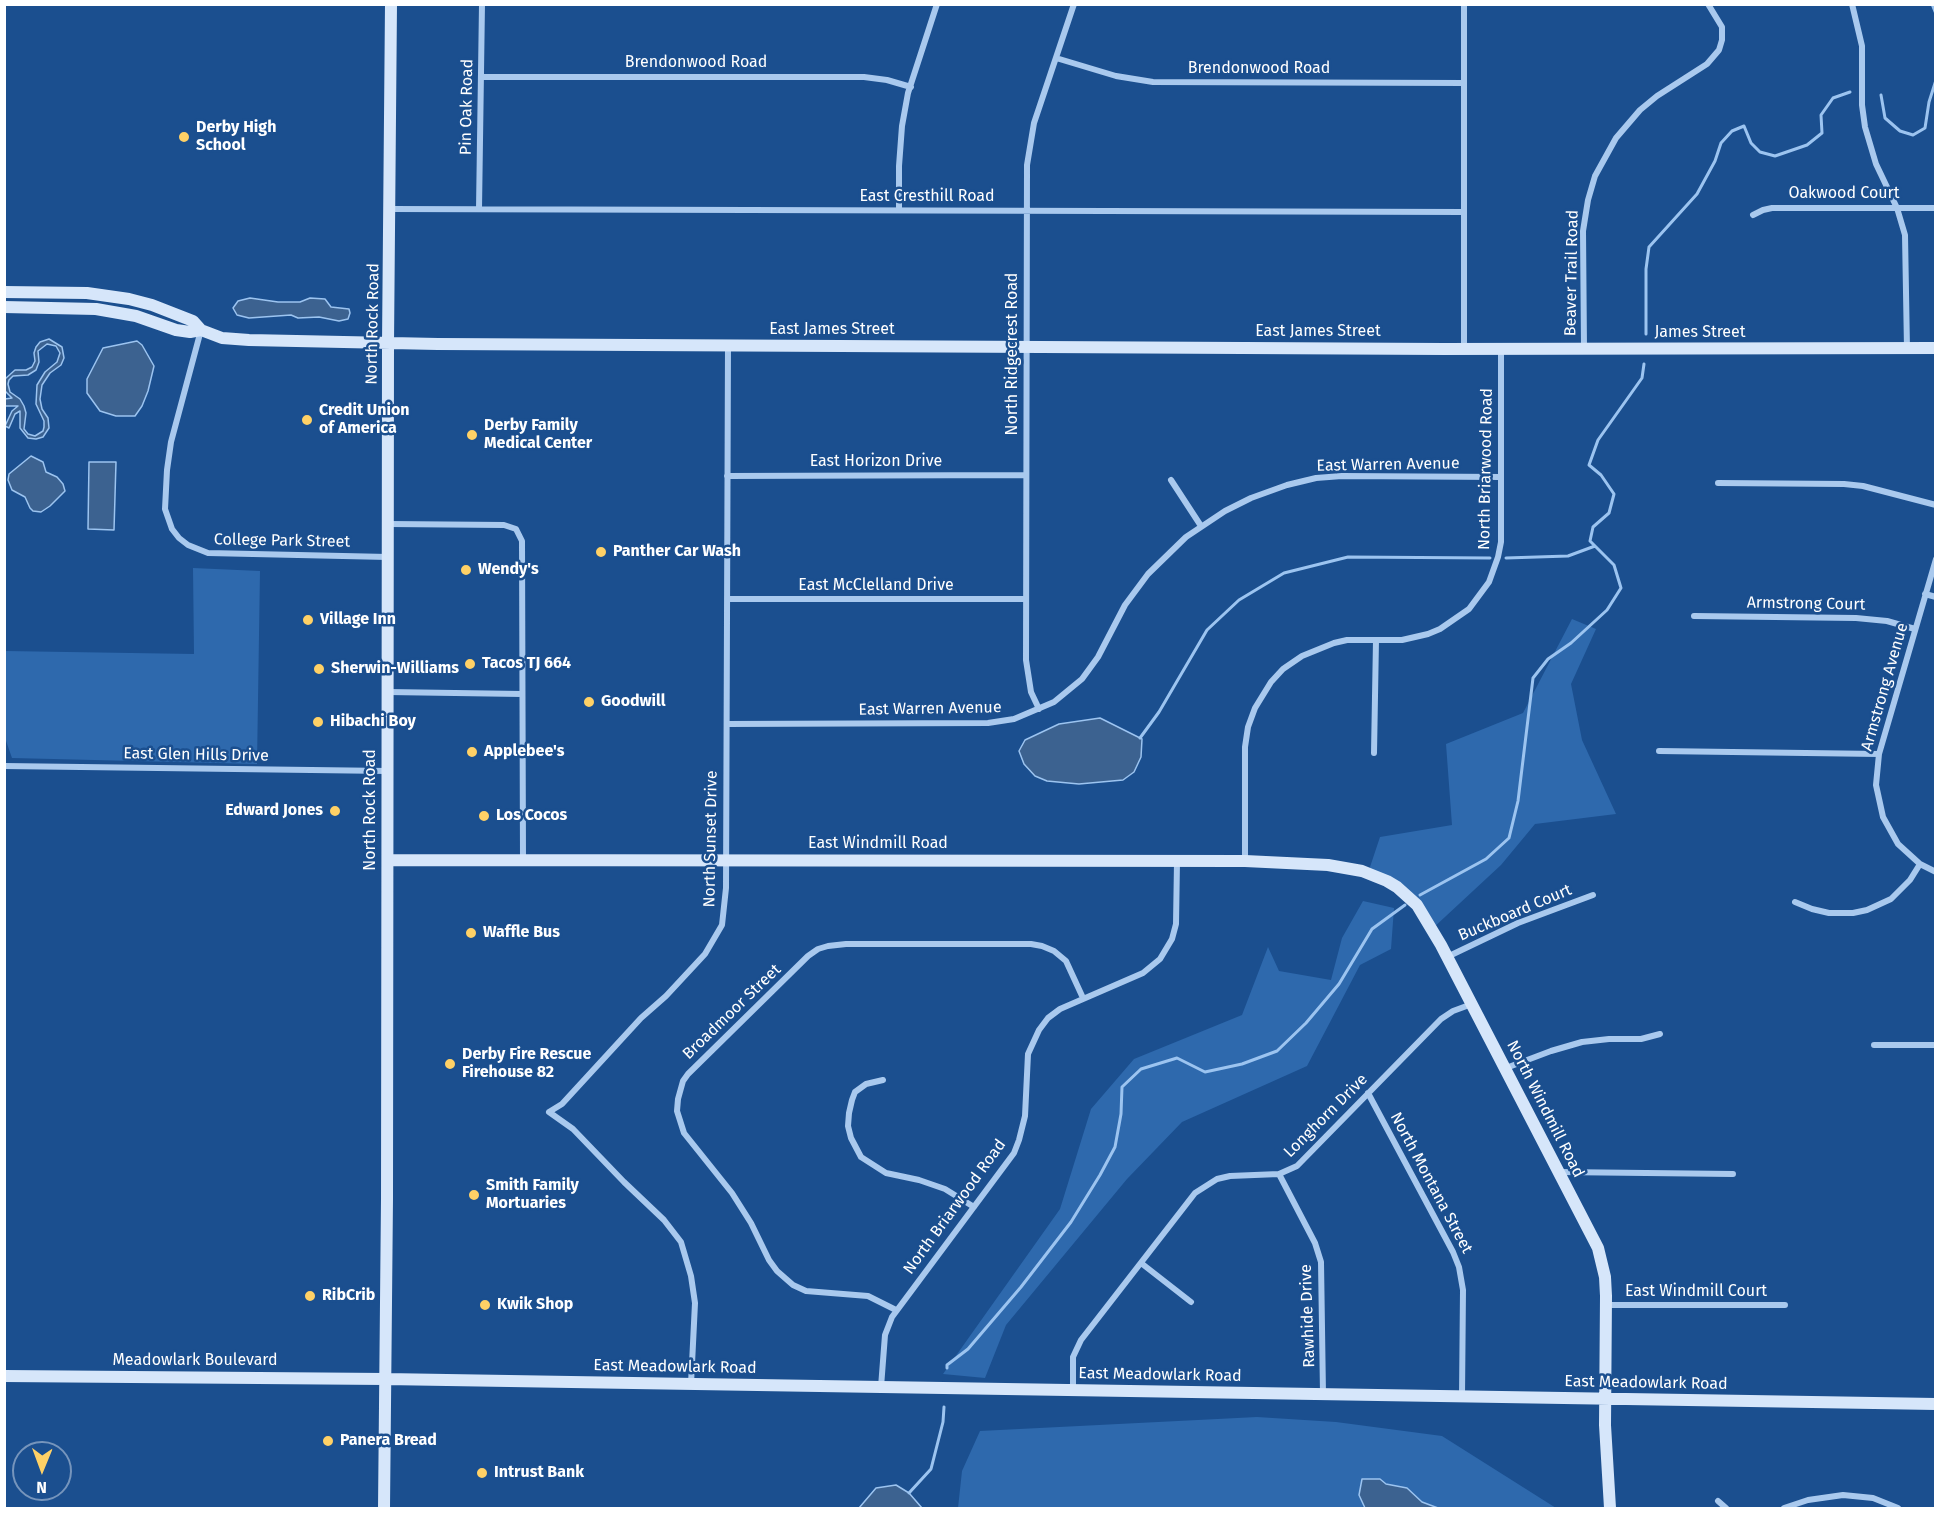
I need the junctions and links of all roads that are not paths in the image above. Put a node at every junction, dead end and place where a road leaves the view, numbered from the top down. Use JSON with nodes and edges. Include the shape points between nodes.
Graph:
{"nodes":[{"id":1,"x":391,"y":4,"type":"edge"},
{"id":2,"x":482,"y":4,"type":"edge"},
{"id":3,"x":937,"y":4,"type":"edge"},
{"id":4,"x":1074,"y":4,"type":"edge"},
{"id":5,"x":1464,"y":4,"type":"edge"},
{"id":6,"x":1708,"y":4,"type":"edge"},
{"id":7,"x":1852,"y":4,"type":"edge"},
{"id":8,"x":1056,"y":58,"type":"junction"},
{"id":9,"x":481,"y":77,"type":"junction"},
{"id":10,"x":1464,"y":83,"type":"junction"},
{"id":11,"x":910,"y":87,"type":"junction"},
{"id":12,"x":1898,"y":208,"type":"junction"},
{"id":13,"x":1935,"y":208,"type":"edge"},
{"id":14,"x":390,"y":209,"type":"junction"},
{"id":15,"x":480,"y":209,"type":"junction"},
{"id":16,"x":899,"y":210,"type":"junction"},
{"id":17,"x":1027,"y":211,"type":"junction"},
{"id":18,"x":1464,"y":212,"type":"junction"},
{"id":19,"x":1753,"y":215,"type":"dead end"},
{"id":20,"x":4,"y":292,"type":"edge"},
{"id":21,"x":4,"y":307,"type":"edge"},
{"id":22,"x":201,"y":330,"type":"junction"},
{"id":23,"x":388,"y":343,"type":"junction"},
{"id":24,"x":728,"y":346,"type":"junction"},
{"id":25,"x":1026,"y":347,"type":"junction"},
{"id":26,"x":1935,"y":348,"type":"edge"},
{"id":27,"x":1464,"y":349,"type":"junction"},
{"id":28,"x":1501,"y":349,"type":"junction"},
{"id":29,"x":1906,"y":349,"type":"junction"},
{"id":30,"x":1584,"y":350,"type":"junction"},
{"id":31,"x":1026,"y":475,"type":"junction"},
{"id":32,"x":727,"y":476,"type":"junction"},
{"id":33,"x":1501,"y":477,"type":"junction"},
{"id":34,"x":1171,"y":480,"type":"dead end"},
{"id":35,"x":1718,"y":483,"type":"dead end"},
{"id":36,"x":1935,"y":505,"type":"edge"},
{"id":37,"x":389,"y":524,"type":"junction"},
{"id":38,"x":1201,"y":526,"type":"junction"},
{"id":39,"x":389,"y":557,"type":"junction"},
{"id":40,"x":1935,"y":559,"type":"edge"},
{"id":41,"x":1925,"y":594,"type":"junction"},
{"id":42,"x":1935,"y":597,"type":"edge"},
{"id":43,"x":727,"y":599,"type":"junction"},
{"id":44,"x":1026,"y":599,"type":"junction"},
{"id":45,"x":1694,"y":615,"type":"dead end"},
{"id":46,"x":1915,"y":629,"type":"junction"},
{"id":47,"x":1376,"y":640,"type":"junction"},
{"id":48,"x":388,"y":693,"type":"junction"},
{"id":49,"x":522,"y":694,"type":"junction"},
{"id":50,"x":1039,"y":709,"type":"junction"},
{"id":51,"x":727,"y":724,"type":"junction"},
{"id":52,"x":1659,"y":751,"type":"dead end"},
{"id":53,"x":1374,"y":753,"type":"dead end"},
{"id":54,"x":1879,"y":754,"type":"junction"},
{"id":55,"x":4,"y":766,"type":"edge"},
{"id":56,"x":388,"y":771,"type":"junction"},
{"id":57,"x":388,"y":860,"type":"junction"},
{"id":58,"x":523,"y":860,"type":"junction"},
{"id":59,"x":725,"y":860,"type":"junction"},
{"id":60,"x":1245,"y":861,"type":"junction"},
{"id":61,"x":1177,"y":862,"type":"junction"},
{"id":62,"x":1920,"y":864,"type":"junction"},
{"id":63,"x":1935,"y":872,"type":"edge"},
{"id":64,"x":1368,"y":873,"type":"joint"},
{"id":65,"x":1593,"y":895,"type":"dead end"},
{"id":66,"x":1795,"y":902,"type":"dead end"},
{"id":67,"x":1448,"y":957,"type":"junction"},
{"id":68,"x":1083,"y":998,"type":"junction"},
{"id":69,"x":1472,"y":1004,"type":"junction"},
{"id":70,"x":1660,"y":1034,"type":"dead end"},
{"id":71,"x":1874,"y":1045,"type":"dead end"},
{"id":72,"x":1935,"y":1045,"type":"edge"},
{"id":73,"x":1506,"y":1068,"type":"junction"},
{"id":74,"x":883,"y":1080,"type":"dead end"},
{"id":75,"x":1368,"y":1093,"type":"junction"},
{"id":76,"x":1559,"y":1172,"type":"junction"},
{"id":77,"x":1279,"y":1174,"type":"junction"},
{"id":78,"x":1733,"y":1174,"type":"dead end"},
{"id":79,"x":974,"y":1207,"type":"junction"},
{"id":80,"x":1142,"y":1263,"type":"junction"},
{"id":81,"x":1191,"y":1302,"type":"dead end"},
{"id":82,"x":1606,"y":1305,"type":"junction"},
{"id":83,"x":1785,"y":1305,"type":"dead end"},
{"id":84,"x":896,"y":1311,"type":"junction"},
{"id":85,"x":4,"y":1376,"type":"edge"},
{"id":86,"x":385,"y":1379,"type":"junction"},
{"id":87,"x":691,"y":1384,"type":"junction"},
{"id":88,"x":881,"y":1387,"type":"junction"},
{"id":89,"x":1072,"y":1390,"type":"junction"},
{"id":90,"x":1323,"y":1394,"type":"junction"},
{"id":91,"x":1462,"y":1396,"type":"junction"},
{"id":92,"x":1605,"y":1398,"type":"junction"},
{"id":93,"x":1935,"y":1404,"type":"edge"},
{"id":94,"x":1718,"y":1501,"type":"dead end"},
{"id":95,"x":384,"y":1509,"type":"edge"},
{"id":96,"x":1610,"y":1509,"type":"edge"},
{"id":97,"x":1726,"y":1509,"type":"edge"},
{"id":98,"x":1784,"y":1509,"type":"edge"},
{"id":99,"x":1898,"y":1509,"type":"edge"}],
"edges":[{"from":1,"to":14,"type":"street","name":"North Rock Road"},
{"from":2,"to":9,"type":"street","name":"Pin Oak Road"},
{"from":3,"to":11,"type":"street"},
{"from":4,"to":8,"type":"street","name":"North Ridgecrest Road"},
{"from":5,"to":10,"type":"street"},
{"from":6,"to":30,"type":"street","name":"Beaver Trail Road","via":[[1723,32],[1716,55],[1637,113],[1616,138],[1595,176],[1583,231]]},
{"from":7,"to":12,"type":"street","via":[[1862,46],[1865,127],[1876,164]]},
{"from":8,"to":10,"type":"street","name":"Brendonwood Road","via":[[1116,76],[1160,83]]},
{"from":8,"to":17,"type":"street","name":"North Ridgecrest Road","via":[[1031,138]]},
{"from":9,"to":11,"type":"street","name":"Brendonwood Road","via":[[864,77]]},
{"from":9,"to":15,"type":"street","name":"Pin Oak Road"},
{"from":10,"to":18,"type":"street"},
{"from":11,"to":16,"type":"street","via":[[900,146]]},
{"from":12,"to":13,"type":"street","name":"Oakwood Court"},
{"from":12,"to":19,"type":"street","name":"Oakwood Court","via":[[1772,208]]},
{"from":12,"to":29,"type":"street","via":[[1906,245]]},
{"from":14,"to":15,"type":"street","name":"East Cresthill Road"},
{"from":14,"to":23,"type":"street","name":"North Rock Road"},
{"from":15,"to":16,"type":"street","name":"East Cresthill Road"},
{"from":16,"to":17,"type":"street","name":"East Cresthill Road"},
{"from":17,"to":18,"type":"street","name":"East Cresthill Road"},
{"from":17,"to":25,"type":"street","name":"North Ridgecrest Road"},
{"from":18,"to":27,"type":"street"},
{"from":20,"to":22,"type":"street","name":"East James Street","via":[[87,293],[129,299],[193,321]]},
{"from":21,"to":22,"type":"street","name":"East James Street","via":[[96,309],[136,316],[176,330]]},
{"from":22,"to":23,"type":"street","name":"East James Street","via":[[235,340]]},
{"from":22,"to":39,"type":"street","name":"College Park Street","via":[[167,470],[165,509],[179,538],[208,554]]},
{"from":23,"to":24,"type":"street","name":"East James Street"},
{"from":23,"to":37,"type":"street","name":"North Rock Road"},
{"from":24,"to":25,"type":"street","name":"East James Street"},
{"from":24,"to":32,"type":"street","name":"North Sunset Drive"},
{"from":25,"to":27,"type":"street","name":"East James Street"},
{"from":25,"to":31,"type":"street","name":"North Ridgecrest Road"},
{"from":26,"to":29,"type":"street","name":"James Street"},
{"from":27,"to":28,"type":"street","name":"James Street"},
{"from":28,"to":30,"type":"street","name":"James Street"},
{"from":28,"to":33,"type":"street","name":"North Briarwood Road"},
{"from":29,"to":30,"type":"street","name":"James Street"},
{"from":31,"to":32,"type":"street","name":"East Horizon Drive"},
{"from":31,"to":44,"type":"street","name":"North Ridgecrest Road"},
{"from":32,"to":43,"type":"street","name":"North Sunset Drive"},
{"from":33,"to":38,"type":"street","name":"East Warren Avenue","via":[[1316,478],[1251,498]]},
{"from":33,"to":47,"type":"street","name":"North Briarwood Road","via":[[1501,542],[1494,570],[1482,593],[1464,613],[1440,629],[1414,638]]},
{"from":34,"to":38,"type":"street"},
{"from":35,"to":36,"type":"street","via":[[1844,484]]},
{"from":37,"to":39,"type":"street","name":"North Rock Road"},
{"from":37,"to":49,"type":"street","via":[[504,525],[516,529],[522,541]]},
{"from":38,"to":50,"type":"street","name":"East Warren Avenue","via":[[1171,550],[1136,589],[1082,679],[1066,694]]},
{"from":39,"to":48,"type":"street","name":"North Rock Road"},
{"from":40,"to":41,"type":"street","name":"Armstrong Avenue"},
{"from":41,"to":42,"type":"street"},
{"from":41,"to":46,"type":"street","name":"Armstrong Avenue"},
{"from":43,"to":44,"type":"street","name":"East McClelland Drive"},
{"from":43,"to":51,"type":"street","name":"North Sunset Drive"},
{"from":44,"to":50,"type":"street","name":"North Ridgecrest Road","via":[[1026,660],[1031,692]]},
{"from":45,"to":46,"type":"street","name":"Armstrong Court","via":[[1856,618]]},
{"from":46,"to":54,"type":"street","name":"Armstrong Avenue"},
{"from":47,"to":53,"type":"street"},
{"from":47,"to":60,"type":"street","name":"North Briarwood Road","via":[[1347,640],[1317,648],[1283,669],[1262,696],[1248,727],[1245,747]]},
{"from":48,"to":49,"type":"street"},
{"from":48,"to":56,"type":"street","name":"North Rock Road"},
{"from":49,"to":58,"type":"street"},
{"from":50,"to":51,"type":"street","name":"East Warren Avenue","via":[[1014,719],[988,723]]},
{"from":51,"to":59,"type":"street","name":"North Sunset Drive"},
{"from":52,"to":54,"type":"street"},
{"from":54,"to":62,"type":"street","name":"Armstrong Avenue","via":[[1876,785],[1882,817],[1898,844]]},
{"from":55,"to":56,"type":"street","name":"East Glen Hills Drive"},
{"from":56,"to":57,"type":"street","name":"North Rock Road"},
{"from":57,"to":58,"type":"street","name":"East Windmill Road"},
{"from":57,"to":86,"type":"street","name":"North Rock Road"},
{"from":58,"to":59,"type":"street","name":"East Windmill Road"},
{"from":59,"to":61,"type":"street","name":"East Windmill Road"},
{"from":59,"to":87,"type":"street","name":"North Sunset Drive","via":[[722,924],[705,954],[562,1104],[549,1112],[573,1129],[681,1242],[695,1303]]},
{"from":60,"to":61,"type":"street","name":"East Windmill Road"},
{"from":60,"to":64,"type":"street","name":"East Windmill Road","via":[[1328,865]]},
{"from":61,"to":68,"type":"street","name":"North Briarwood Road","via":[[1176,924],[1165,953],[1143,973]]},
{"from":62,"to":63,"type":"street","name":"Armstrong Avenue"},
{"from":62,"to":66,"type":"street","via":[[1890,899],[1867,910],[1829,913]]},
{"from":64,"to":67,"type":"street","name":"North Windmill Road","via":[[1397,887],[1417,905]]},
{"from":65,"to":67,"type":"street","name":"Buckboard Court","via":[[1518,923]]},
{"from":67,"to":69,"type":"street","name":"North Windmill Road"},
{"from":68,"to":79,"type":"street","name":"North Briarwood Road","via":[[1054,1013],[1034,1039],[1027,1062],[1025,1116],[1019,1140],[1014,1153]]},
{"from":68,"to":84,"type":"street","name":"Broadmoor Street","via":[[1066,962],[1042,946],[828,946],[808,956],[688,1074],[677,1111],[684,1133],[732,1193],[777,1271],[806,1292],[868,1296]]},
{"from":69,"to":73,"type":"street","name":"North Windmill Road"},
{"from":69,"to":75,"type":"street","name":"Longhorn Drive","via":[[1441,1019]]},
{"from":70,"to":73,"type":"street","via":[[1641,1039],[1582,1042]]},
{"from":71,"to":72,"type":"street"},
{"from":73,"to":76,"type":"street","name":"North Windmill Road"},
{"from":74,"to":79,"type":"street","via":[[866,1084],[855,1092],[852,1100],[848,1126],[861,1158],[886,1173],[945,1189]]},
{"from":75,"to":77,"type":"street","name":"Longhorn Drive","via":[[1301,1162]]},
{"from":75,"to":91,"type":"street","name":"North Montana Street","via":[[1459,1267],[1463,1290]]},
{"from":76,"to":78,"type":"street"},
{"from":76,"to":82,"type":"street","name":"North Windmill Road","via":[[1598,1248]]},
{"from":77,"to":80,"type":"street","name":"Longhorn Drive","via":[[1230,1176],[1200,1189]]},
{"from":77,"to":90,"type":"street","name":"Rawhide Drive","via":[[1321,1262]]},
{"from":79,"to":84,"type":"street","name":"North Briarwood Road"},
{"from":80,"to":81,"type":"street"},
{"from":80,"to":89,"type":"street","name":"Longhorn Drive","via":[[1075,1351]]},
{"from":82,"to":83,"type":"street","name":"East Windmill Court"},
{"from":82,"to":92,"type":"street","name":"North Windmill Road"},
{"from":84,"to":88,"type":"street","name":"North Briarwood Road","via":[[885,1335]]},
{"from":85,"to":86,"type":"street","name":"Meadowlark Boulevard"},
{"from":86,"to":87,"type":"street","name":"East Meadowlark Road"},
{"from":86,"to":95,"type":"street","name":"North Rock Road"},
{"from":87,"to":88,"type":"street","name":"East Meadowlark Road"},
{"from":88,"to":89,"type":"street","name":"East Meadowlark Road"},
{"from":89,"to":90,"type":"street","name":"East Meadowlark Road"},
{"from":90,"to":91,"type":"street","name":"East Meadowlark Road"},
{"from":91,"to":92,"type":"street","name":"East Meadowlark Road"},
{"from":92,"to":93,"type":"street","name":"East Meadowlark Road"},
{"from":92,"to":96,"type":"street","name":"North Windmill Road"},
{"from":94,"to":97,"type":"street"},
{"from":98,"to":99,"type":"street","via":[[1808,1500],[1843,1495],[1873,1498]]}]}
